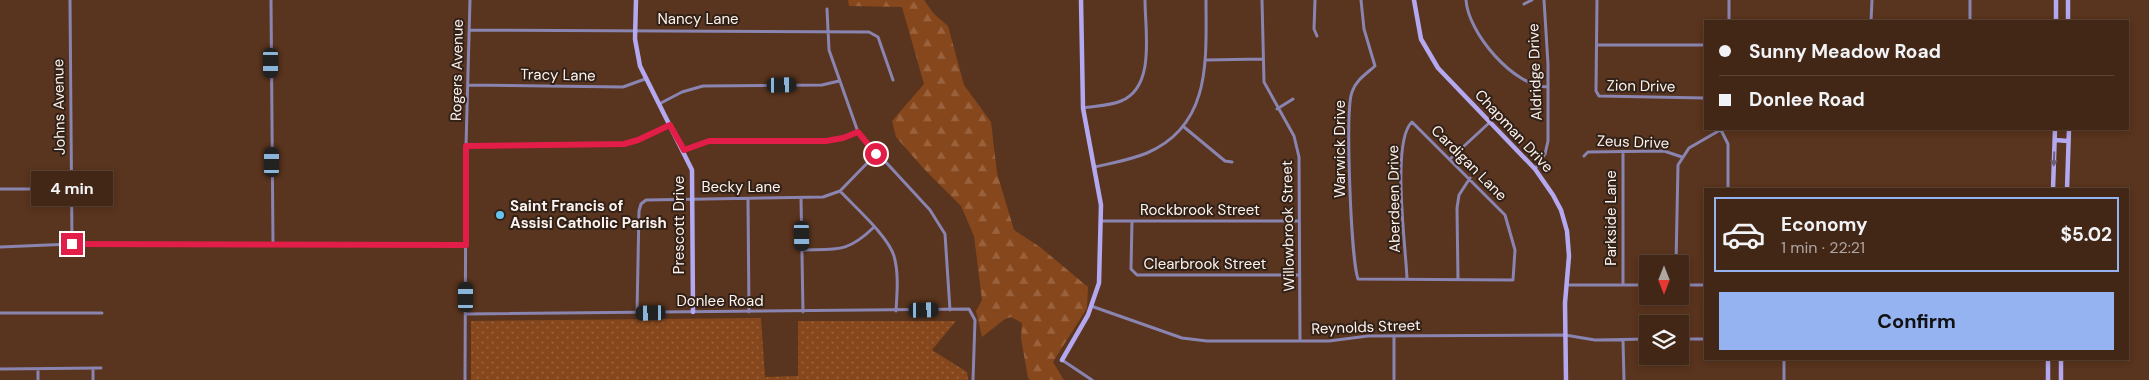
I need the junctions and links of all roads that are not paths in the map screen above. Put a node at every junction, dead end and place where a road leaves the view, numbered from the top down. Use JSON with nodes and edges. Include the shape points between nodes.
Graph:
{"nodes":[{"id":1,"x":70,"y":0,"type":"edge"},
{"id":2,"x":270,"y":0,"type":"edge"},
{"id":3,"x":470,"y":0,"type":"edge"},
{"id":4,"x":636,"y":0,"type":"edge"},
{"id":5,"x":1082,"y":0,"type":"edge"},
{"id":6,"x":1145,"y":0,"type":"edge"},
{"id":7,"x":1206,"y":0,"type":"edge"},
{"id":8,"x":1262,"y":0,"type":"edge"},
{"id":9,"x":1315,"y":0,"type":"edge"},
{"id":10,"x":1362,"y":0,"type":"edge"},
{"id":11,"x":1414,"y":0,"type":"edge"},
{"id":12,"x":1466,"y":0,"type":"edge"},
{"id":13,"x":1532,"y":0,"type":"edge"},
{"id":14,"x":1544,"y":0,"type":"edge"},
{"id":15,"x":1597,"y":0,"type":"edge"},
{"id":16,"x":1729,"y":0,"type":"edge"},
{"id":17,"x":1872,"y":0,"type":"edge"},
{"id":18,"x":1970,"y":0,"type":"edge"},
{"id":19,"x":2056,"y":1,"type":"edge"},
{"id":20,"x":2068,"y":2,"type":"edge"},
{"id":21,"x":1524,"y":4,"type":"dead end"},
{"id":22,"x":827,"y":9,"type":"dead end"},
{"id":23,"x":2056,"y":9,"type":"junction"},
{"id":24,"x":2068,"y":9,"type":"junction"},
{"id":25,"x":1729,"y":20,"type":"edge"},
{"id":26,"x":1871,"y":20,"type":"edge"},
{"id":27,"x":1970,"y":20,"type":"edge"},
{"id":28,"x":2056,"y":20,"type":"edge"},
{"id":29,"x":2068,"y":20,"type":"edge"},
{"id":30,"x":470,"y":30,"type":"junction"},
{"id":31,"x":636,"y":30,"type":"junction"},
{"id":32,"x":828,"y":31,"type":"junction"},
{"id":33,"x":1317,"y":36,"type":"dead end"},
{"id":34,"x":1597,"y":45,"type":"junction"},
{"id":35,"x":1704,"y":45,"type":"edge"},
{"id":36,"x":1262,"y":59,"type":"junction"},
{"id":37,"x":1206,"y":60,"type":"junction"},
{"id":38,"x":645,"y":79,"type":"junction"},
{"id":39,"x":839,"y":80,"type":"junction"},
{"id":40,"x":893,"y":80,"type":"dead end"},
{"id":41,"x":469,"y":85,"type":"junction"},
{"id":42,"x":1548,"y":88,"type":"junction"},
{"id":43,"x":1704,"y":98,"type":"edge"},
{"id":44,"x":1293,"y":99,"type":"dead end"},
{"id":45,"x":658,"y":104,"type":"junction"},
{"id":46,"x":1083,"y":108,"type":"junction"},
{"id":47,"x":1277,"y":109,"type":"junction"},
{"id":48,"x":1412,"y":122,"type":"joint"},
{"id":49,"x":1490,"y":122,"type":"junction"},
{"id":50,"x":670,"y":125,"type":"junction"},
{"id":51,"x":1184,"y":126,"type":"junction"},
{"id":52,"x":1719,"y":130,"type":"edge"},
{"id":53,"x":1721,"y":130,"type":"edge"},
{"id":54,"x":2055,"y":130,"type":"edge"},
{"id":55,"x":2069,"y":130,"type":"edge"},
{"id":56,"x":858,"y":132,"type":"junction"},
{"id":57,"x":2055,"y":140,"type":"junction"},
{"id":58,"x":2068,"y":140,"type":"junction"},
{"id":59,"x":466,"y":146,"type":"junction"},
{"id":60,"x":684,"y":150,"type":"junction"},
{"id":61,"x":1622,"y":152,"type":"junction"},
{"id":62,"x":876,"y":154,"type":"junction"},
{"id":63,"x":1584,"y":156,"type":"dead end"},
{"id":64,"x":1682,"y":157,"type":"junction"},
{"id":65,"x":1450,"y":159,"type":"junction"},
{"id":66,"x":1232,"y":162,"type":"dead end"},
{"id":67,"x":1095,"y":167,"type":"junction"},
{"id":68,"x":1535,"y":170,"type":"junction"},
{"id":69,"x":1470,"y":178,"type":"junction"},
{"id":70,"x":1728,"y":188,"type":"edge"},
{"id":71,"x":2053,"y":188,"type":"edge"},
{"id":72,"x":2067,"y":188,"type":"edge"},
{"id":73,"x":0,"y":189,"type":"edge"},
{"id":74,"x":72,"y":189,"type":"junction"},
{"id":75,"x":840,"y":191,"type":"junction"},
{"id":76,"x":801,"y":198,"type":"junction"},
{"id":77,"x":692,"y":199,"type":"junction"},
{"id":78,"x":748,"y":199,"type":"junction"},
{"id":79,"x":1101,"y":221,"type":"junction"},
{"id":80,"x":1132,"y":221,"type":"junction"},
{"id":81,"x":1299,"y":221,"type":"junction"},
{"id":82,"x":873,"y":228,"type":"junction"},
{"id":83,"x":72,"y":244,"type":"junction"},
{"id":84,"x":273,"y":244,"type":"junction"},
{"id":85,"x":466,"y":245,"type":"junction"},
{"id":86,"x":0,"y":247,"type":"edge"},
{"id":87,"x":802,"y":250,"type":"junction"},
{"id":88,"x":1676,"y":255,"type":"edge"},
{"id":89,"x":1300,"y":276,"type":"junction"},
{"id":90,"x":1407,"y":279,"type":"junction"},
{"id":91,"x":1458,"y":280,"type":"junction"},
{"id":92,"x":1566,"y":285,"type":"junction"},
{"id":93,"x":1623,"y":285,"type":"junction"},
{"id":94,"x":1639,"y":285,"type":"edge"},
{"id":95,"x":1689,"y":285,"type":"edge"},
{"id":96,"x":1704,"y":285,"type":"edge"},
{"id":97,"x":1092,"y":306,"type":"junction"},
{"id":98,"x":950,"y":310,"type":"junction"},
{"id":99,"x":896,"y":311,"type":"junction"},
{"id":100,"x":693,"y":312,"type":"junction"},
{"id":101,"x":749,"y":312,"type":"junction"},
{"id":102,"x":803,"y":312,"type":"junction"},
{"id":103,"x":0,"y":313,"type":"edge"},
{"id":104,"x":102,"y":313,"type":"dead end"},
{"id":105,"x":637,"y":313,"type":"junction"},
{"id":106,"x":466,"y":314,"type":"junction"},
{"id":107,"x":1565,"y":335,"type":"junction"},
{"id":108,"x":1394,"y":336,"type":"junction"},
{"id":109,"x":1639,"y":339,"type":"edge"},
{"id":110,"x":1689,"y":339,"type":"edge"},
{"id":111,"x":1704,"y":339,"type":"edge"},
{"id":112,"x":1623,"y":340,"type":"junction"},
{"id":113,"x":1300,"y":341,"type":"junction"},
{"id":114,"x":1062,"y":360,"type":"joint"},
{"id":115,"x":1784,"y":360,"type":"edge"},
{"id":116,"x":2048,"y":360,"type":"edge"},
{"id":117,"x":2062,"y":360,"type":"edge"},
{"id":118,"x":94,"y":368,"type":"junction"},
{"id":119,"x":101,"y":368,"type":"dead end"},
{"id":120,"x":0,"y":369,"type":"edge"},
{"id":121,"x":38,"y":369,"type":"junction"},
{"id":122,"x":38,"y":380,"type":"edge"},
{"id":123,"x":94,"y":380,"type":"edge"},
{"id":124,"x":465,"y":380,"type":"edge"},
{"id":125,"x":973,"y":380,"type":"edge"},
{"id":126,"x":1092,"y":380,"type":"edge"},
{"id":127,"x":1394,"y":380,"type":"edge"},
{"id":128,"x":1566,"y":380,"type":"edge"},
{"id":129,"x":1624,"y":380,"type":"edge"},
{"id":130,"x":1784,"y":380,"type":"edge"},
{"id":131,"x":2048,"y":380,"type":"edge"},
{"id":132,"x":2061,"y":380,"type":"edge"}],
"edges":[{"from":1,"to":74,"type":"street","name":"Johns Avenue"},
{"from":2,"to":84,"type":"street"},
{"from":3,"to":30,"type":"street","name":"Rogers Avenue"},
{"from":4,"to":31,"type":"street","name":"Prescott Drive"},
{"from":5,"to":46,"type":"street"},
{"from":6,"to":46,"type":"street","via":[[1145,72],[1140,86],[1121,101]]},
{"from":7,"to":37,"type":"street"},
{"from":8,"to":36,"type":"street","name":"Willowbrook Street"},
{"from":9,"to":33,"type":"street","via":[[1314,29]]},
{"from":10,"to":90,"type":"street","name":"Warwick Drive","via":[[1364,29],[1375,66],[1357,82],[1350,102],[1352,222],[1358,279]]},
{"from":11,"to":49,"type":"street","name":"Chapman Drive","via":[[1417,27],[1430,57]]},
{"from":12,"to":42,"type":"street","via":[[1470,19],[1490,48],[1524,82]]},
{"from":13,"to":21,"type":"street"},
{"from":14,"to":42,"type":"street","name":"Aldridge Drive"},
{"from":15,"to":34,"type":"street"},
{"from":16,"to":25,"type":"street"},
{"from":17,"to":26,"type":"street"},
{"from":18,"to":27,"type":"street"},
{"from":19,"to":20,"type":"street"},
{"from":19,"to":23,"type":"street"},
{"from":20,"to":24,"type":"street"},
{"from":22,"to":32,"type":"street"},
{"from":23,"to":24,"type":"street"},
{"from":23,"to":28,"type":"street"},
{"from":24,"to":29,"type":"street"},
{"from":30,"to":31,"type":"street","name":"Nancy Lane"},
{"from":30,"to":41,"type":"street","name":"Rogers Avenue"},
{"from":31,"to":32,"type":"street","name":"Nancy Lane"},
{"from":31,"to":38,"type":"street","name":"Prescott Drive","via":[[636,52]]},
{"from":32,"to":39,"type":"street","via":[[829,50]]},
{"from":32,"to":40,"type":"street","name":"Nancy Lane","via":[[874,33]]},
{"from":34,"to":35,"type":"street"},
{"from":34,"to":43,"type":"street","name":"Zion Drive","via":[[1596,91],[1599,96]]},
{"from":36,"to":37,"type":"street"},
{"from":36,"to":47,"type":"street","name":"Willowbrook Street","via":[[1264,82]]},
{"from":37,"to":51,"type":"street","via":[[1201,90]]},
{"from":38,"to":41,"type":"street","name":"Tracy Lane","via":[[623,87]]},
{"from":38,"to":45,"type":"street","name":"Prescott Drive"},
{"from":39,"to":45,"type":"street","via":[[822,84],[704,86]]},
{"from":39,"to":56,"type":"street"},
{"from":41,"to":59,"type":"street","name":"Rogers Avenue"},
{"from":42,"to":68,"type":"street","name":"Aldridge Drive","via":[[1547,146]]},
{"from":44,"to":47,"type":"street"},
{"from":45,"to":50,"type":"street","name":"Prescott Drive"},
{"from":46,"to":67,"type":"street"},
{"from":47,"to":81,"type":"street","name":"Willowbrook Street","via":[[1298,147]]},
{"from":48,"to":65,"type":"street","name":"Cardigan Lane"},
{"from":48,"to":90,"type":"street","name":"Aberdeen Drive","via":[[1404,136],[1401,156]]},
{"from":49,"to":65,"type":"street"},
{"from":49,"to":68,"type":"street","name":"Chapman Drive"},
{"from":50,"to":59,"type":"street","via":[[624,144]]},
{"from":50,"to":60,"type":"street","name":"Prescott Drive"},
{"from":51,"to":66,"type":"street","via":[[1225,161]]},
{"from":51,"to":67,"type":"street","via":[[1148,153]]},
{"from":52,"to":64,"type":"street","via":[[1690,148]]},
{"from":53,"to":70,"type":"street","via":[[1728,144]]},
{"from":54,"to":57,"type":"street"},
{"from":55,"to":58,"type":"street"},
{"from":56,"to":60,"type":"street","via":[[826,141],[709,141]]},
{"from":56,"to":62,"type":"street"},
{"from":57,"to":58,"type":"street"},
{"from":57,"to":71,"type":"street","one_way":true},
{"from":58,"to":72,"type":"street"},
{"from":59,"to":85,"type":"street","name":"Rogers Avenue"},
{"from":60,"to":77,"type":"street","name":"Prescott Drive","via":[[692,170]]},
{"from":61,"to":63,"type":"street","name":"Zeus Drive","via":[[1588,152]]},
{"from":61,"to":64,"type":"street","name":"Zeus Drive","via":[[1664,152]]},
{"from":61,"to":93,"type":"street","name":"Parkside Lane"},
{"from":62,"to":75,"type":"street"},
{"from":62,"to":98,"type":"street","via":[[941,225],[947,244]]},
{"from":64,"to":88,"type":"street","via":[[1676,177]]},
{"from":65,"to":69,"type":"street","name":"Cardigan Lane"},
{"from":67,"to":79,"type":"street"},
{"from":68,"to":92,"type":"street","name":"Chapman Drive","via":[[1553,195],[1567,231]]},
{"from":69,"to":91,"type":"street","via":[[1459,195],[1457,208]]},
{"from":69,"to":91,"type":"street","name":"Cardigan Lane","via":[[1508,222],[1515,250],[1513,280]]},
{"from":73,"to":74,"type":"street"},
{"from":74,"to":83,"type":"street","name":"Johns Avenue"},
{"from":75,"to":76,"type":"street","name":"Becky Lane","via":[[822,197]]},
{"from":75,"to":82,"type":"street"},
{"from":76,"to":78,"type":"street","name":"Becky Lane"},
{"from":76,"to":87,"type":"street"},
{"from":77,"to":78,"type":"street","name":"Becky Lane"},
{"from":77,"to":100,"type":"street","name":"Prescott Drive"},
{"from":77,"to":105,"type":"street","name":"Becky Lane","via":[[649,199],[640,207]]},
{"from":78,"to":101,"type":"street"},
{"from":79,"to":80,"type":"street","name":"Rockbrook Street"},
{"from":79,"to":97,"type":"street","via":[[1099,283]]},
{"from":80,"to":81,"type":"street","name":"Rockbrook Street"},
{"from":80,"to":89,"type":"street","name":"Clearbrook Street","via":[[1131,269],[1138,276]]},
{"from":81,"to":89,"type":"street","name":"Willowbrook Street"},
{"from":82,"to":87,"type":"street","via":[[857,243],[845,248]]},
{"from":82,"to":99,"type":"street","via":[[888,243],[894,258]]},
{"from":83,"to":84,"type":"street"},
{"from":83,"to":86,"type":"street"},
{"from":84,"to":85,"type":"street"},
{"from":85,"to":106,"type":"street","name":"Rogers Avenue"},
{"from":87,"to":102,"type":"street"},
{"from":89,"to":113,"type":"street","name":"Willowbrook Street"},
{"from":90,"to":91,"type":"street"},
{"from":92,"to":93,"type":"street"},
{"from":92,"to":107,"type":"street","name":"Chapman Drive"},
{"from":93,"to":94,"type":"street"},
{"from":95,"to":96,"type":"street"},
{"from":97,"to":113,"type":"street","name":"Reynolds Street","via":[[1192,340]]},
{"from":97,"to":114,"type":"street"},
{"from":98,"to":99,"type":"street","name":"Donlee Road"},
{"from":98,"to":125,"type":"street","name":"Donlee Road","via":[[969,309],[975,320]]},
{"from":99,"to":102,"type":"street","name":"Donlee Road"},
{"from":100,"to":101,"type":"street","name":"Donlee Road"},
{"from":100,"to":105,"type":"street","name":"Donlee Road"},
{"from":101,"to":102,"type":"street","name":"Donlee Road"},
{"from":103,"to":104,"type":"street"},
{"from":105,"to":106,"type":"street","name":"Donlee Road"},
{"from":106,"to":124,"type":"street","name":"Rogers Avenue"},
{"from":107,"to":108,"type":"street","name":"Reynolds Street"},
{"from":107,"to":112,"type":"street","name":"Reynolds Street"},
{"from":107,"to":128,"type":"street","name":"Chapman Drive"},
{"from":108,"to":113,"type":"street","name":"Reynolds Street"},
{"from":108,"to":127,"type":"street"},
{"from":109,"to":112,"type":"street","name":"Reynolds Street"},
{"from":110,"to":111,"type":"street"},
{"from":112,"to":129,"type":"street"},
{"from":114,"to":126,"type":"street"},
{"from":115,"to":130,"type":"street"},
{"from":116,"to":131,"type":"street"},
{"from":117,"to":132,"type":"street"},
{"from":118,"to":119,"type":"street"},
{"from":118,"to":121,"type":"street"},
{"from":118,"to":123,"type":"street"},
{"from":120,"to":121,"type":"street"},
{"from":121,"to":122,"type":"street"}]}
